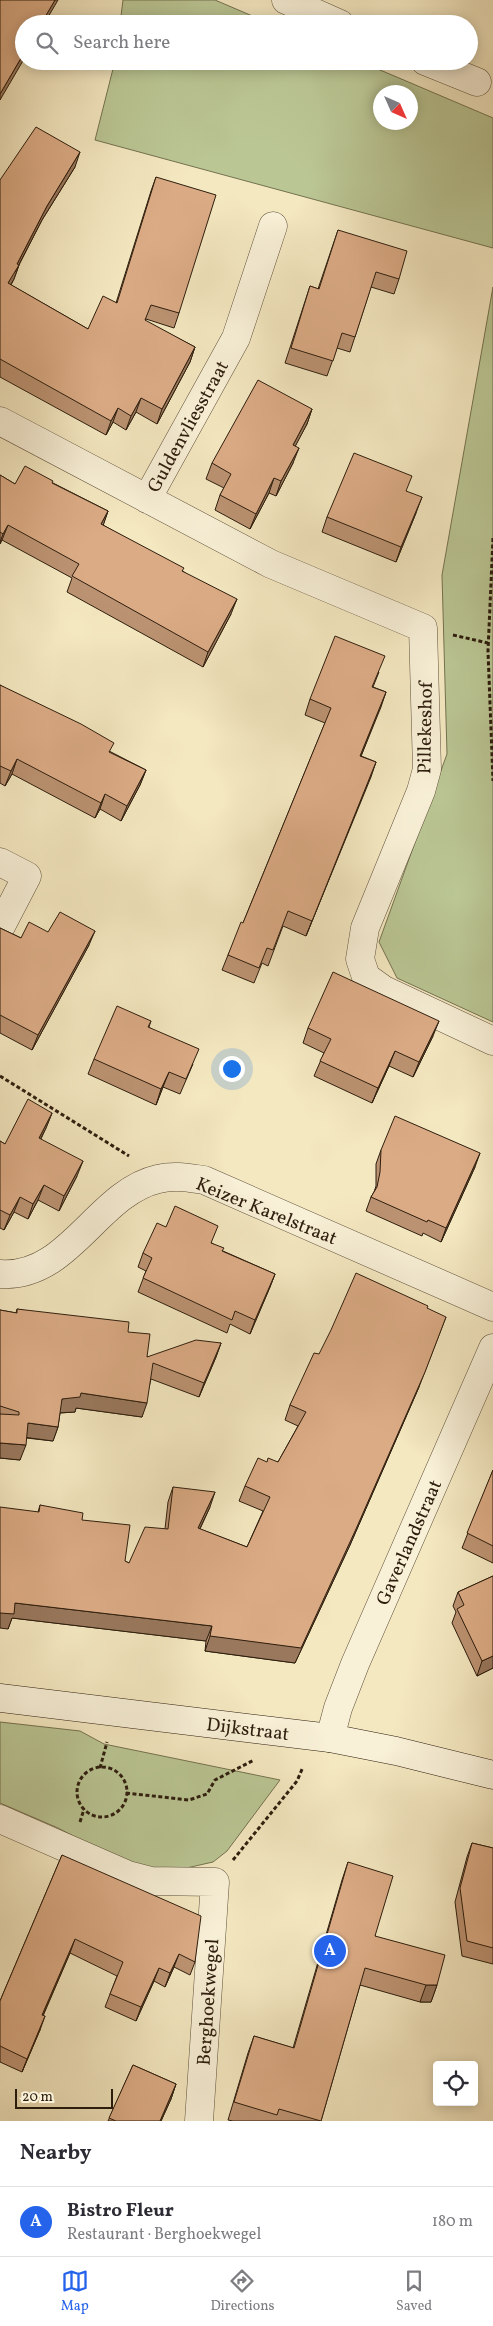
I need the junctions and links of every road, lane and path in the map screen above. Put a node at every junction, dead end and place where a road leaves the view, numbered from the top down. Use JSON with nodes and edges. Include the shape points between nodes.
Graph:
{"nodes":[{"id":1,"x":286,"y":0,"type":"edge"},
{"id":2,"x":320,"y":15,"type":"edge"},
{"id":3,"x":447,"y":70,"type":"edge"},
{"id":4,"x":477,"y":82,"type":"dead end"},
{"id":5,"x":273,"y":226,"type":"dead end"},
{"id":6,"x":0,"y":420,"type":"edge"},
{"id":7,"x":147,"y":499,"type":"junction"},
{"id":8,"x":493,"y":538,"type":"edge"},
{"id":9,"x":493,"y":781,"type":"edge"},
{"id":10,"x":0,"y":862,"type":"edge"},
{"id":11,"x":0,"y":928,"type":"edge"},
{"id":12,"x":493,"y":1041,"type":"edge"},
{"id":13,"x":0,"y":1076,"type":"edge"},
{"id":14,"x":158,"y":1179,"type":"junction"},
{"id":15,"x":0,"y":1274,"type":"edge"},
{"id":16,"x":493,"y":1307,"type":"edge"},
{"id":17,"x":493,"y":1348,"type":"edge"},
{"id":18,"x":0,"y":1698,"type":"edge"},
{"id":19,"x":330,"y":1738,"type":"junction"},
{"id":20,"x":258,"y":1758,"type":"dead end"},
{"id":21,"x":303,"y":1767,"type":"dead end"},
{"id":22,"x":493,"y":1775,"type":"edge"},
{"id":23,"x":126,"y":1793,"type":"junction"},
{"id":24,"x":0,"y":1819,"type":"edge"},
{"id":25,"x":215,"y":1882,"type":"junction"},
{"id":26,"x":199,"y":2121,"type":"edge"}],
"edges":[{"from":1,"to":2,"type":"street"},
{"from":3,"to":4,"type":"street"},
{"from":5,"to":7,"type":"street","name":"Guldenvliesstraat","via":[[236,338]]},
{"from":6,"to":7,"type":"street","name":"Guldenvliesstraat"},
{"from":7,"to":12,"type":"street","name":"Pillekeshof","via":[[271,564],[423,628],[427,769],[365,928],[360,960],[366,977],[384,990]]},
{"from":8,"to":9,"type":"path","via":[[488,651]]},
{"from":10,"to":11,"type":"street","via":[[27,876]]},
{"from":13,"to":14,"type":"path","via":[[137,1161]]},
{"from":14,"to":15,"type":"street","name":"Keizer Karelstraat","via":[[133,1189],[109,1207],[67,1248],[36,1268]]},
{"from":14,"to":16,"type":"street","name":"Keizer Karelstraat","via":[[180,1176],[204,1180]]},
{"from":17,"to":19,"type":"street","name":"Gaverlandstraat","via":[[355,1664]]},
{"from":18,"to":19,"type":"street","name":"Dijkstraat"},
{"from":19,"to":22,"type":"street","name":"Dijkstraat"},
{"from":20,"to":23,"type":"path","via":[[215,1780],[207,1794],[189,1800]]},
{"from":21,"to":25,"type":"path","via":[[296,1781]]},
{"from":23,"to":23,"type":"path","via":[[119,1775],[104,1768],[89,1771],[77,1791],[84,1809],[89,1814],[102,1817],[117,1812],[123,1806]]},
{"from":24,"to":25,"type":"street","via":[[128,1875],[151,1881]]},
{"from":25,"to":26,"type":"street","name":"Berghoekwegel"}]}
